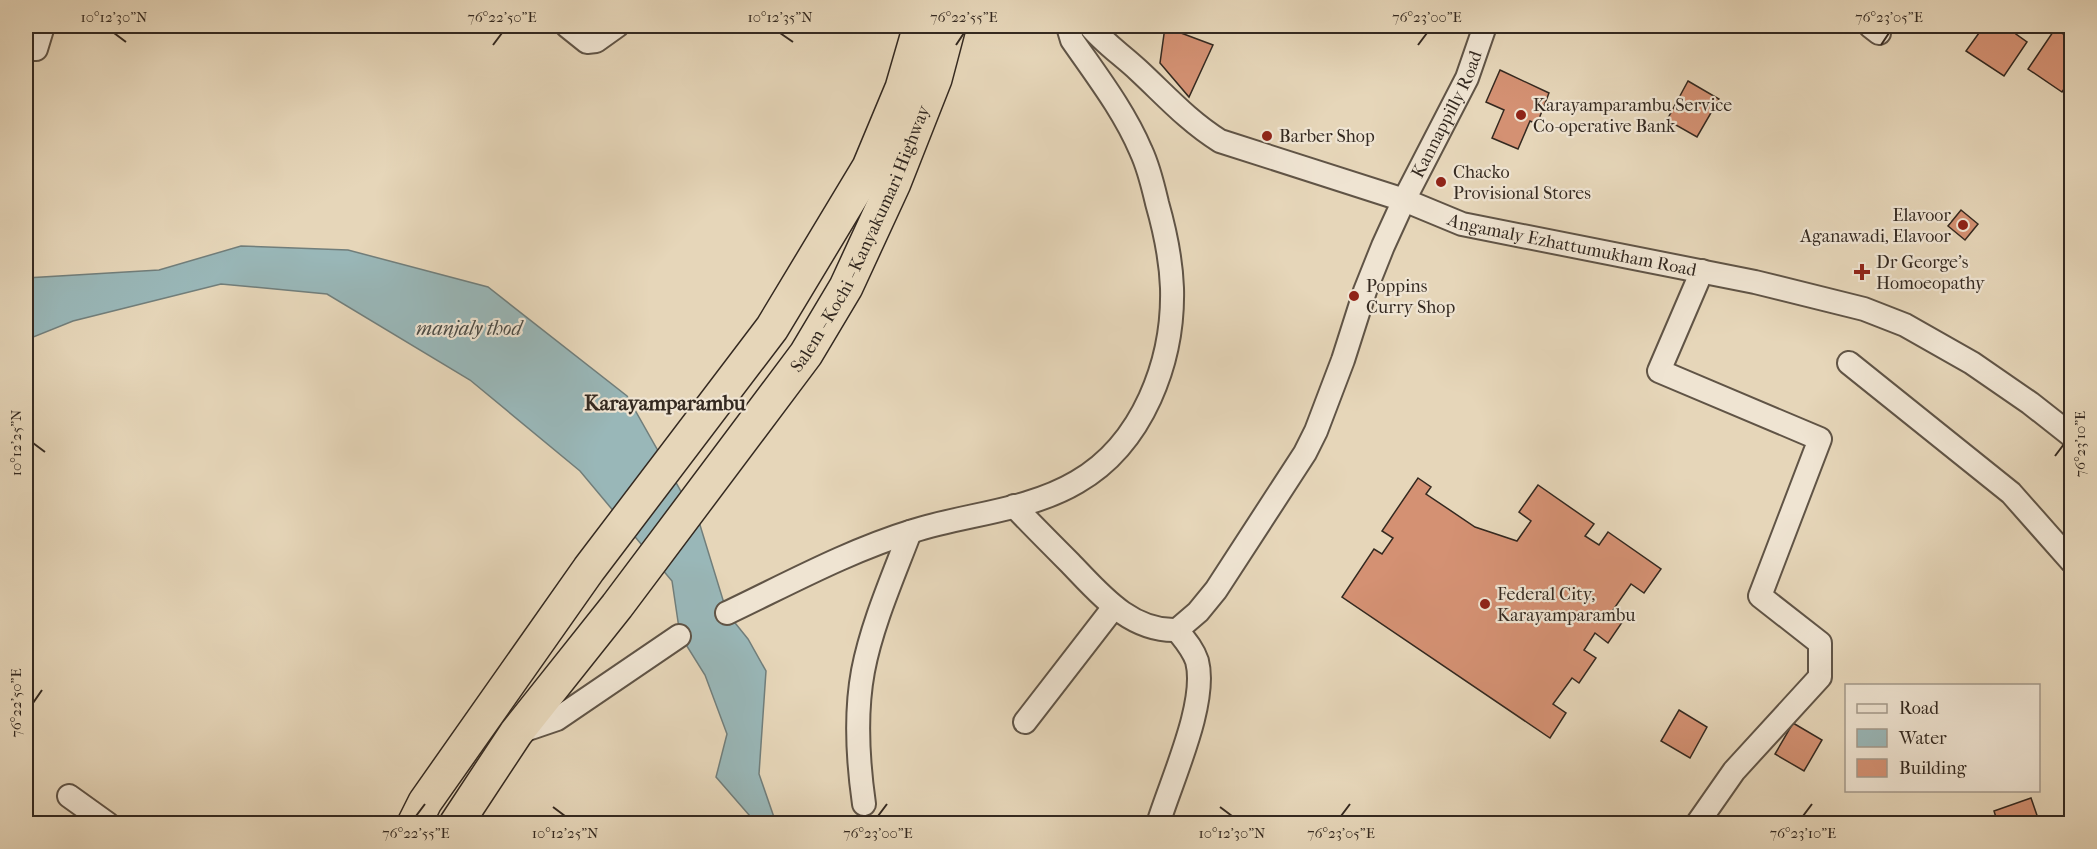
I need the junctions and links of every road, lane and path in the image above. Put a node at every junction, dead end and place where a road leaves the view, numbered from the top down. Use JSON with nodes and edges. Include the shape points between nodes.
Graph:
{"nodes":[{"id":1,"x":43,"y":26,"type":"edge"},
{"id":2,"x":567,"y":26,"type":"edge"},
{"id":3,"x":617,"y":26,"type":"edge"},
{"id":4,"x":920,"y":26,"type":"edge"},
{"id":5,"x":949,"y":26,"type":"edge"},
{"id":6,"x":1070,"y":26,"type":"edge"},
{"id":7,"x":1090,"y":26,"type":"edge"},
{"id":8,"x":1485,"y":26,"type":"edge"},
{"id":9,"x":36,"y":49,"type":"dead end"},
{"id":10,"x":1404,"y":200,"type":"junction"},
{"id":11,"x":1702,"y":271,"type":"junction"},
{"id":12,"x":1849,"y":363,"type":"dead end"},
{"id":13,"x":2072,"y":436,"type":"edge"},
{"id":14,"x":1014,"y":506,"type":"junction"},
{"id":15,"x":910,"y":532,"type":"junction"},
{"id":16,"x":2072,"y":561,"type":"edge"},
{"id":17,"x":1114,"y":608,"type":"junction"},
{"id":18,"x":727,"y":613,"type":"dead end"},
{"id":19,"x":1177,"y":630,"type":"junction"},
{"id":20,"x":679,"y":636,"type":"dead end"},
{"id":21,"x":1025,"y":722,"type":"dead end"},
{"id":22,"x":516,"y":733,"type":"junction"},
{"id":23,"x":69,"y":796,"type":"dead end"},
{"id":24,"x":864,"y":804,"type":"dead end"},
{"id":25,"x":108,"y":824,"type":"edge"},
{"id":26,"x":414,"y":824,"type":"edge"},
{"id":27,"x":456,"y":824,"type":"edge"},
{"id":28,"x":1158,"y":824,"type":"edge"},
{"id":29,"x":1697,"y":824,"type":"edge"}],
"edges":[{"from":1,"to":9,"type":"street"},
{"from":2,"to":3,"type":"street","via":[[587,42],[596,41]]},
{"from":4,"to":26,"type":"highway","name":"Salem - Kochi - Kanyakumari Highway","via":[[902,88],[868,167],[772,328],[589,569],[425,802]]},
{"from":5,"to":22,"type":"highway","name":"Salem - Kochi - Kanyakumari Highway","via":[[935,79],[894,183],[846,287],[806,354]]},
{"from":6,"to":14,"type":"street","via":[[1072,40],[1119,108],[1145,161],[1170,260],[1171,318],[1160,374],[1146,407],[1125,439],[1103,464],[1077,483]]},
{"from":7,"to":10,"type":"street","name":"Angamaly Ezhattumukham Road","via":[[1181,113],[1220,141]]},
{"from":8,"to":10,"type":"street","name":"Kannappilly Road","via":[[1467,78]]},
{"from":10,"to":11,"type":"street","name":"Angamaly Ezhattumukham Road","via":[[1462,224]]},
{"from":10,"to":19,"type":"street","name":"Kannappilly Road","via":[[1365,291],[1326,407],[1305,453],[1216,590]]},
{"from":11,"to":13,"type":"street","name":"Angamaly Ezhattumukham Road","via":[[1863,309],[1905,325],[1972,363]]},
{"from":11,"to":29,"type":"street","via":[[1659,371],[1820,439],[1760,596],[1820,643],[1820,677],[1734,771]]},
{"from":12,"to":16,"type":"street","via":[[2011,493]]},
{"from":14,"to":15,"type":"street"},
{"from":14,"to":17,"type":"street"},
{"from":15,"to":18,"type":"street","via":[[844,557]]},
{"from":15,"to":24,"type":"street","via":[[863,670],[859,752]]},
{"from":17,"to":19,"type":"street","via":[[1155,628]]},
{"from":17,"to":21,"type":"street"},
{"from":19,"to":28,"type":"street","via":[[1196,659],[1198,694],[1195,715]]},
{"from":20,"to":22,"type":"street","via":[[557,719]]},
{"from":22,"to":27,"type":"highway"},
{"from":23,"to":25,"type":"street"}]}
